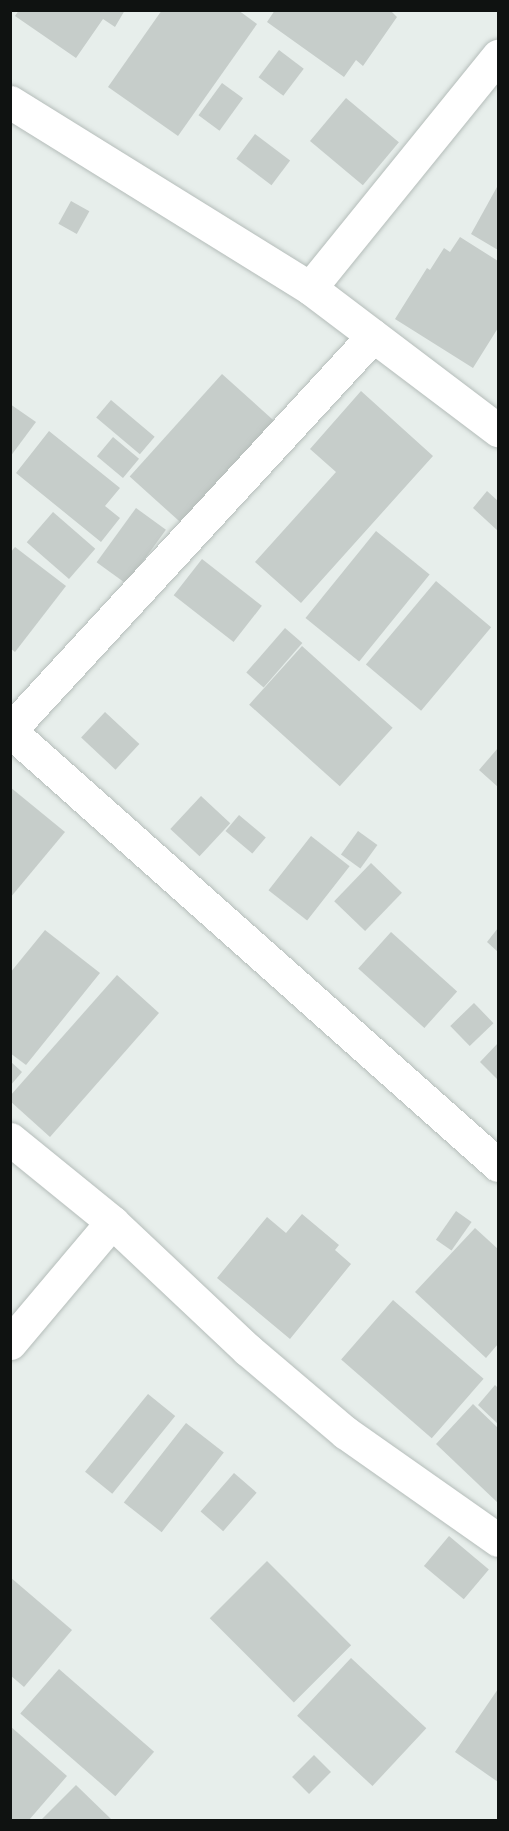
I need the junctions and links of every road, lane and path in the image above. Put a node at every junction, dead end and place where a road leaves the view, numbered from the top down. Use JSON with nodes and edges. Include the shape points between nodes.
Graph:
{"nodes":[{"id":1,"x":498,"y":56,"type":"edge"},
{"id":2,"x":10,"y":102,"type":"edge"},
{"id":3,"x":310,"y":288,"type":"junction"},
{"id":4,"x":373,"y":336,"type":"junction"},
{"id":5,"x":498,"y":430,"type":"edge"},
{"id":6,"x":10,"y":730,"type":"edge"},
{"id":7,"x":10,"y":1139,"type":"edge"},
{"id":8,"x":498,"y":1165,"type":"edge"},
{"id":9,"x":112,"y":1222,"type":"junction"},
{"id":10,"x":10,"y":1343,"type":"edge"},
{"id":11,"x":498,"y":1540,"type":"edge"}],
"edges":[{"from":1,"to":3,"type":"street"},
{"from":2,"to":3,"type":"street"},
{"from":3,"to":4,"type":"street"},
{"from":4,"to":5,"type":"street"},
{"from":4,"to":6,"type":"street"},
{"from":6,"to":8,"type":"street"},
{"from":7,"to":9,"type":"street"},
{"from":9,"to":10,"type":"street"},
{"from":9,"to":11,"type":"street","via":[[248,1350],[337,1425]]}]}
